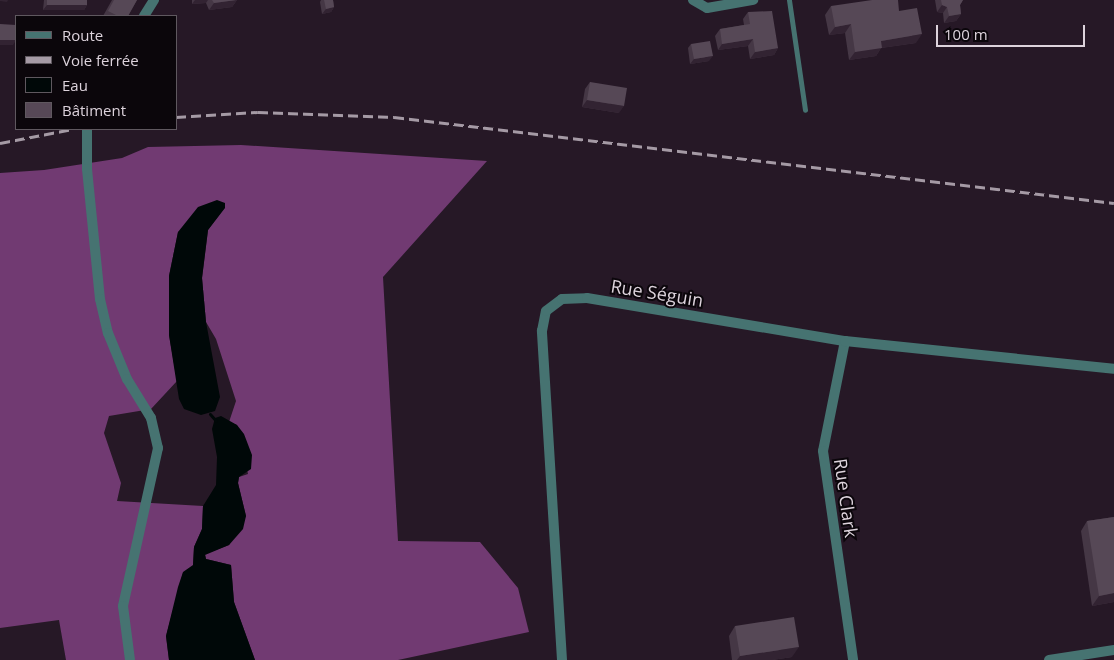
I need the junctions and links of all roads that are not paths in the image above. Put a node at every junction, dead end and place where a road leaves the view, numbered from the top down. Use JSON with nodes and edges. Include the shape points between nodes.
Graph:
{"nodes":[{"id":1,"x":154,"y":0,"type":"edge"},
{"id":2,"x":693,"y":0,"type":"edge"},
{"id":3,"x":753,"y":0,"type":"edge"},
{"id":4,"x":789,"y":0,"type":"edge"},
{"id":5,"x":145,"y":15,"type":"edge"},
{"id":6,"x":805,"y":110,"type":"dead end"},
{"id":7,"x":87,"y":130,"type":"edge"},
{"id":8,"x":845,"y":341,"type":"junction"},
{"id":9,"x":1114,"y":369,"type":"edge"},
{"id":10,"x":1114,"y":650,"type":"edge"},
{"id":11,"x":130,"y":660,"type":"edge"},
{"id":12,"x":562,"y":660,"type":"edge"},
{"id":13,"x":853,"y":660,"type":"edge"},
{"id":14,"x":1049,"y":660,"type":"edge"}],
"edges":[{"from":1,"to":5,"type":"street"},
{"from":2,"to":3,"type":"street","via":[[707,8]]},
{"from":4,"to":6,"type":"lane"},
{"from":7,"to":11,"type":"street","via":[[87,169],[100,299],[108,333],[127,379],[151,418],[158,448],[123,606]]},
{"from":8,"to":9,"type":"street","name":"Rue Séguin"},
{"from":8,"to":12,"type":"street","name":"Rue Séguin","via":[[587,298],[562,300],[546,311],[542,331]]},
{"from":8,"to":13,"type":"street","name":"Rue Clark","via":[[823,451]]},
{"from":10,"to":14,"type":"street"}]}
